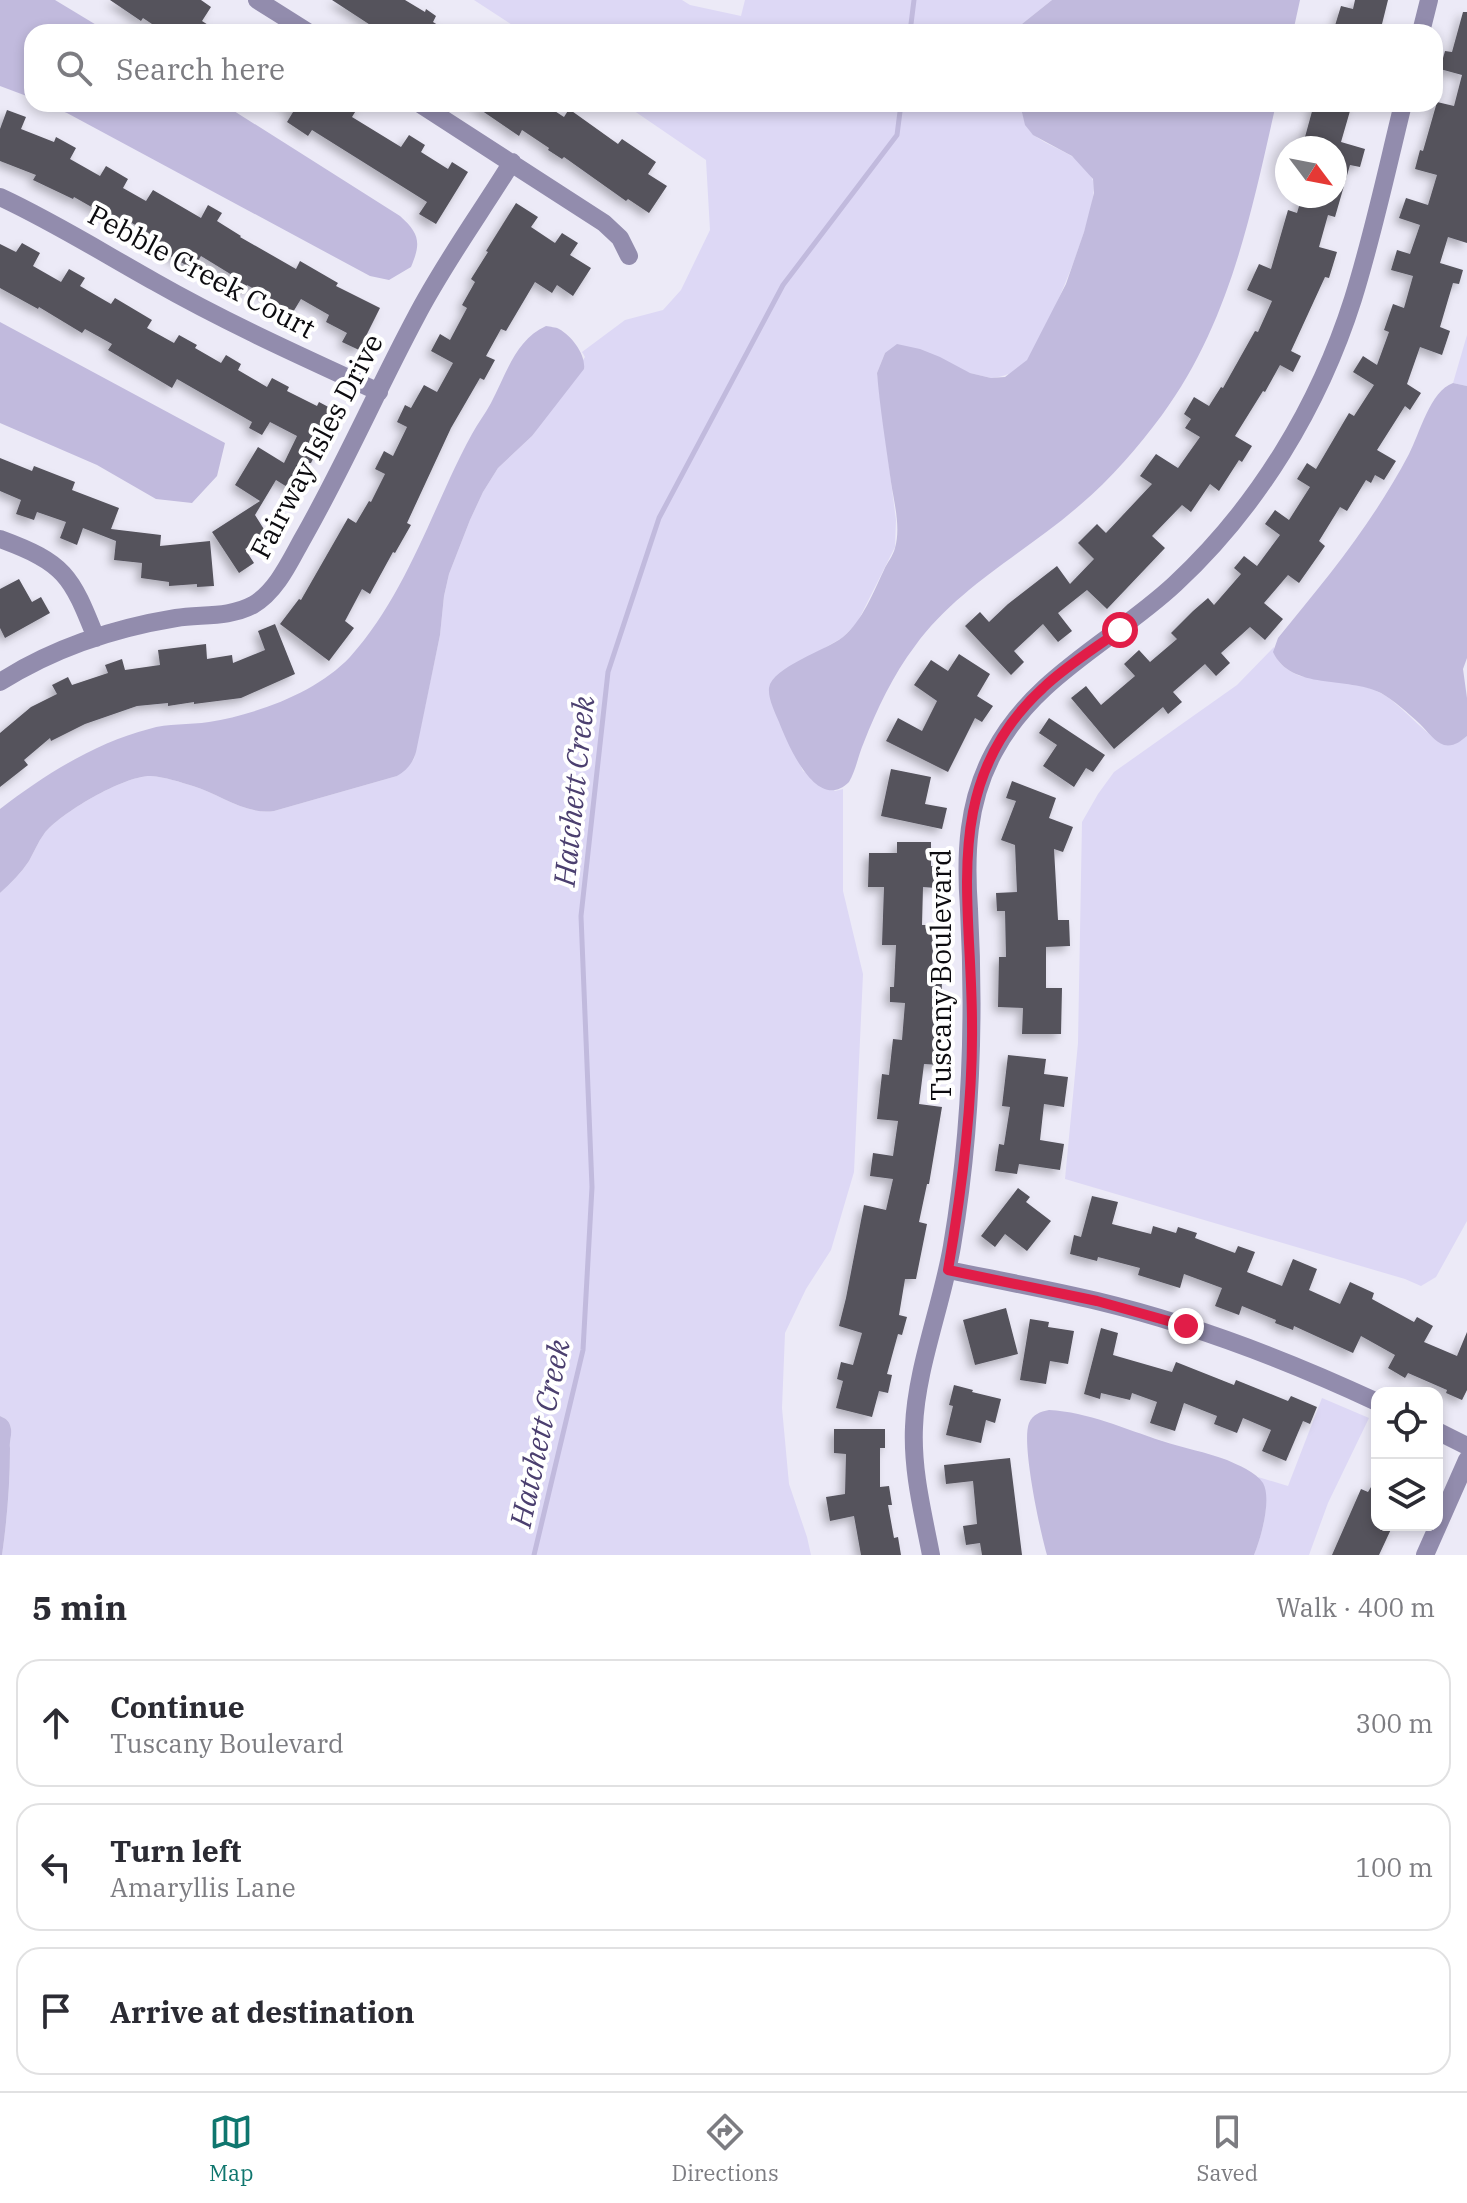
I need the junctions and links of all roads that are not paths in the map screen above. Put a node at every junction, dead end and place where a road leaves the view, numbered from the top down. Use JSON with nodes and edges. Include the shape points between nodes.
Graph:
{"nodes":[{"id":1,"x":257,"y":0,"type":"edge"},
{"id":2,"x":1429,"y":0,"type":"edge"},
{"id":3,"x":295,"y":24,"type":"edge"},
{"id":4,"x":1423,"y":24,"type":"edge"},
{"id":5,"x":433,"y":112,"type":"edge"},
{"id":6,"x":1401,"y":112,"type":"edge"},
{"id":7,"x":512,"y":162,"type":"junction"},
{"id":8,"x":0,"y":197,"type":"edge"},
{"id":9,"x":629,"y":256,"type":"dead end"},
{"id":10,"x":379,"y":392,"type":"junction"},
{"id":11,"x":0,"y":539,"type":"edge"},
{"id":12,"x":96,"y":638,"type":"junction"},
{"id":13,"x":0,"y":682,"type":"edge"},
{"id":14,"x":948,"y":1270,"type":"junction"},
{"id":15,"x":1371,"y":1399,"type":"edge"},
{"id":16,"x":1443,"y":1434,"type":"edge"},
{"id":17,"x":1467,"y":1446,"type":"edge"},
{"id":18,"x":1467,"y":1460,"type":"edge"},
{"id":19,"x":931,"y":1555,"type":"edge"},
{"id":20,"x":1425,"y":1555,"type":"edge"}],
"edges":[{"from":1,"to":3,"type":"street"},
{"from":2,"to":4,"type":"street"},
{"from":5,"to":7,"type":"street"},
{"from":6,"to":14,"type":"street","name":"Tuscany Boulevard","via":[[1352,303],[1324,374],[1270,472],[1176,583],[1041,689],[1009,727],[982,776],[968,838],[972,1044],[966,1141]]},
{"from":7,"to":9,"type":"street","via":[[604,223]]},
{"from":7,"to":10,"type":"street","name":"Fairway Isles Drive","via":[[428,295]]},
{"from":8,"to":10,"type":"street","name":"Pebble Creek Court","via":[[242,329]]},
{"from":10,"to":12,"type":"street","name":"Fairway Isles Drive","via":[[314,519],[262,598],[229,613],[178,617]]},
{"from":11,"to":12,"type":"street","via":[[58,569],[78,593]]},
{"from":12,"to":13,"type":"street","name":"Fairway Isles Drive"},
{"from":14,"to":15,"type":"street","via":[[1186,1326]]},
{"from":14,"to":19,"type":"street","name":"Tuscany Boulevard","via":[[914,1426],[916,1474]]},
{"from":16,"to":17,"type":"street"},
{"from":18,"to":20,"type":"street"}]}
